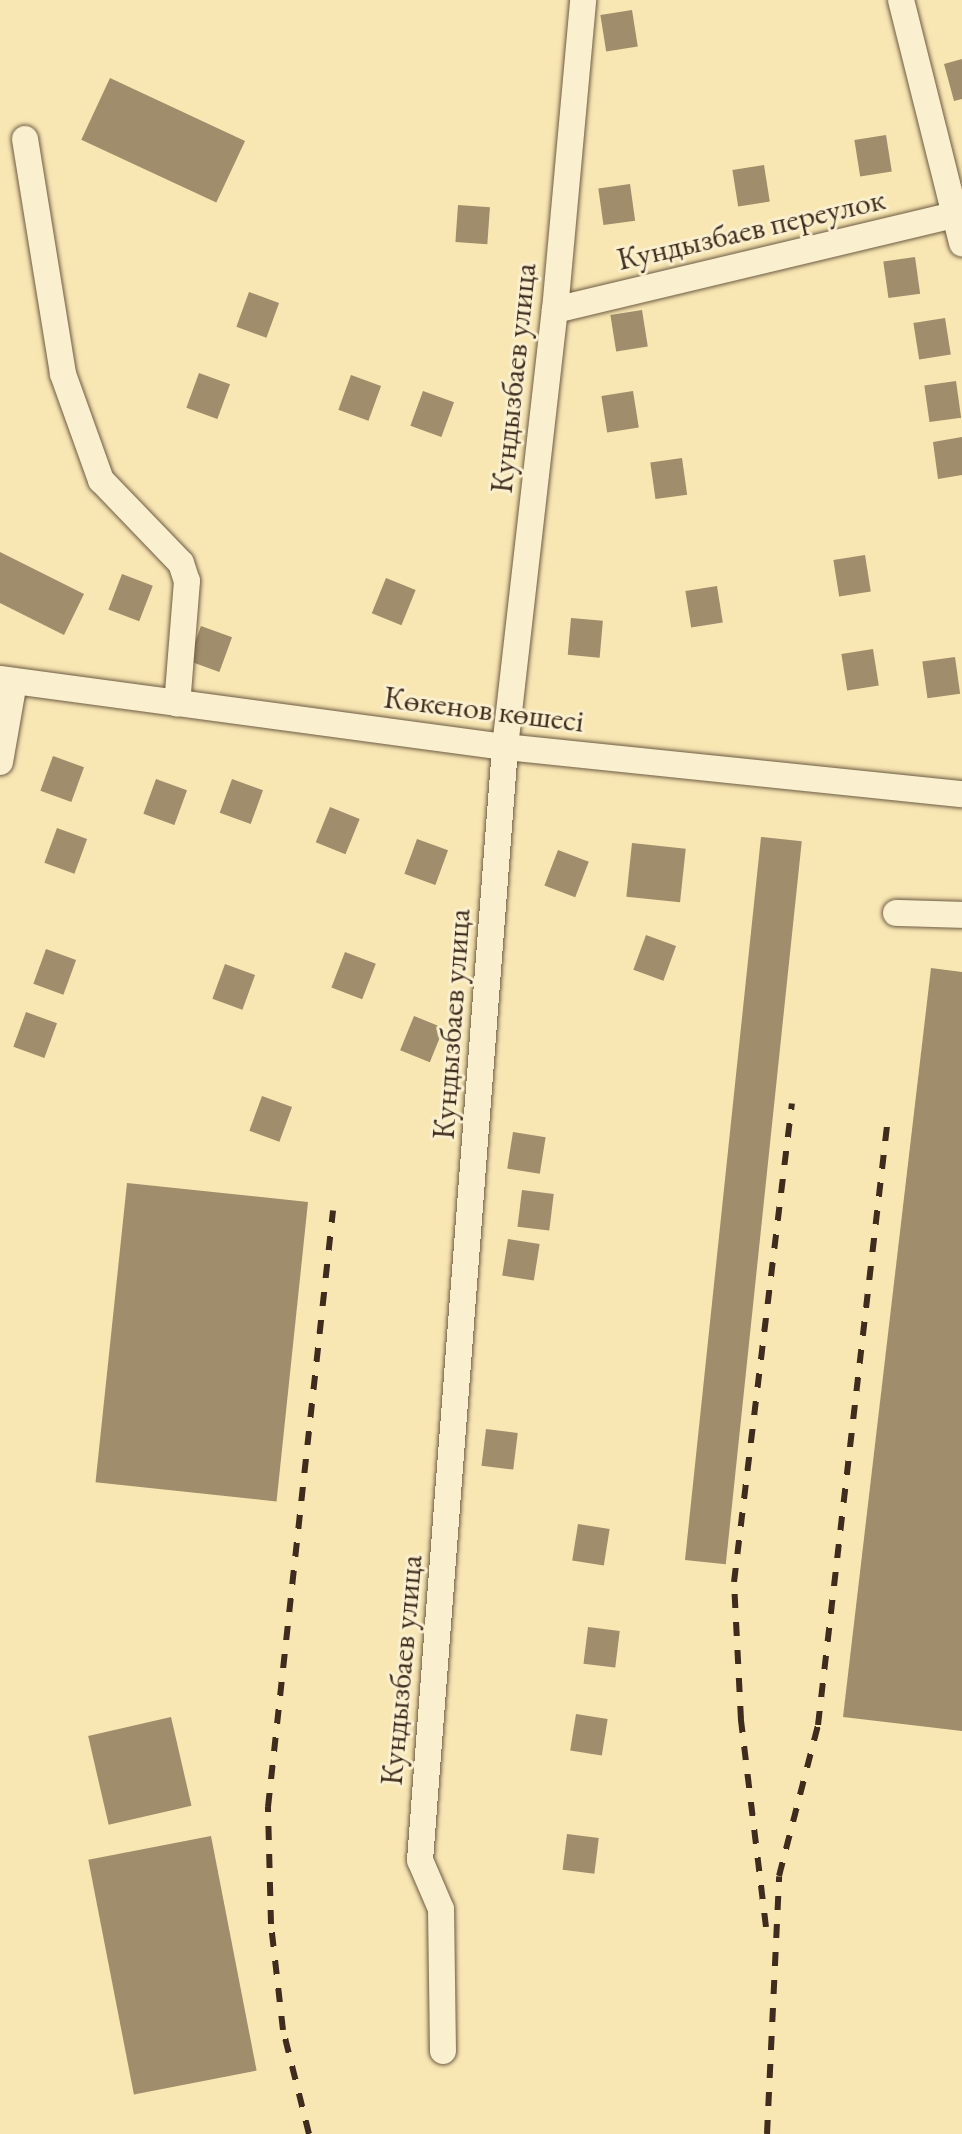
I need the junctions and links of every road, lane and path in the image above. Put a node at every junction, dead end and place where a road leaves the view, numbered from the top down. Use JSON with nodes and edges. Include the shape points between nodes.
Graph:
{"nodes":[{"id":1,"x":583,"y":0,"type":"edge"},
{"id":2,"x":901,"y":0,"type":"edge"},
{"id":3,"x":25,"y":139,"type":"dead end"},
{"id":4,"x":959,"y":214,"type":"edge"},
{"id":5,"x":962,"y":243,"type":"edge"},
{"id":6,"x":555,"y":310,"type":"junction"},
{"id":7,"x":7,"y":680,"type":"edge"},
{"id":8,"x":177,"y":704,"type":"junction"},
{"id":9,"x":505,"y":747,"type":"junction"},
{"id":10,"x":0,"y":762,"type":"edge"},
{"id":11,"x":962,"y":794,"type":"edge"},
{"id":12,"x":896,"y":913,"type":"dead end"},
{"id":13,"x":962,"y":915,"type":"edge"},
{"id":14,"x":443,"y":2051,"type":"dead end"}],
"edges":[{"from":1,"to":6,"type":"street","name":"Кундызбаев улица"},
{"from":2,"to":4,"type":"street"},
{"from":3,"to":8,"type":"street","via":[[63,374],[101,480],[181,563],[187,581]]},
{"from":4,"to":5,"type":"street"},
{"from":4,"to":6,"type":"street","name":"Кундызбаев переулок"},
{"from":6,"to":9,"type":"street","name":"Кундызбаев улица"},
{"from":7,"to":8,"type":"street","name":"Көкенов көшесі"},
{"from":7,"to":10,"type":"street"},
{"from":8,"to":9,"type":"street","name":"Көкенов көшесі"},
{"from":9,"to":11,"type":"street","name":"Көкенов көшесі"},
{"from":9,"to":14,"type":"street","name":"Кундызбаев улица","via":[[420,1860],[441,1909]]},
{"from":12,"to":13,"type":"street"}]}
